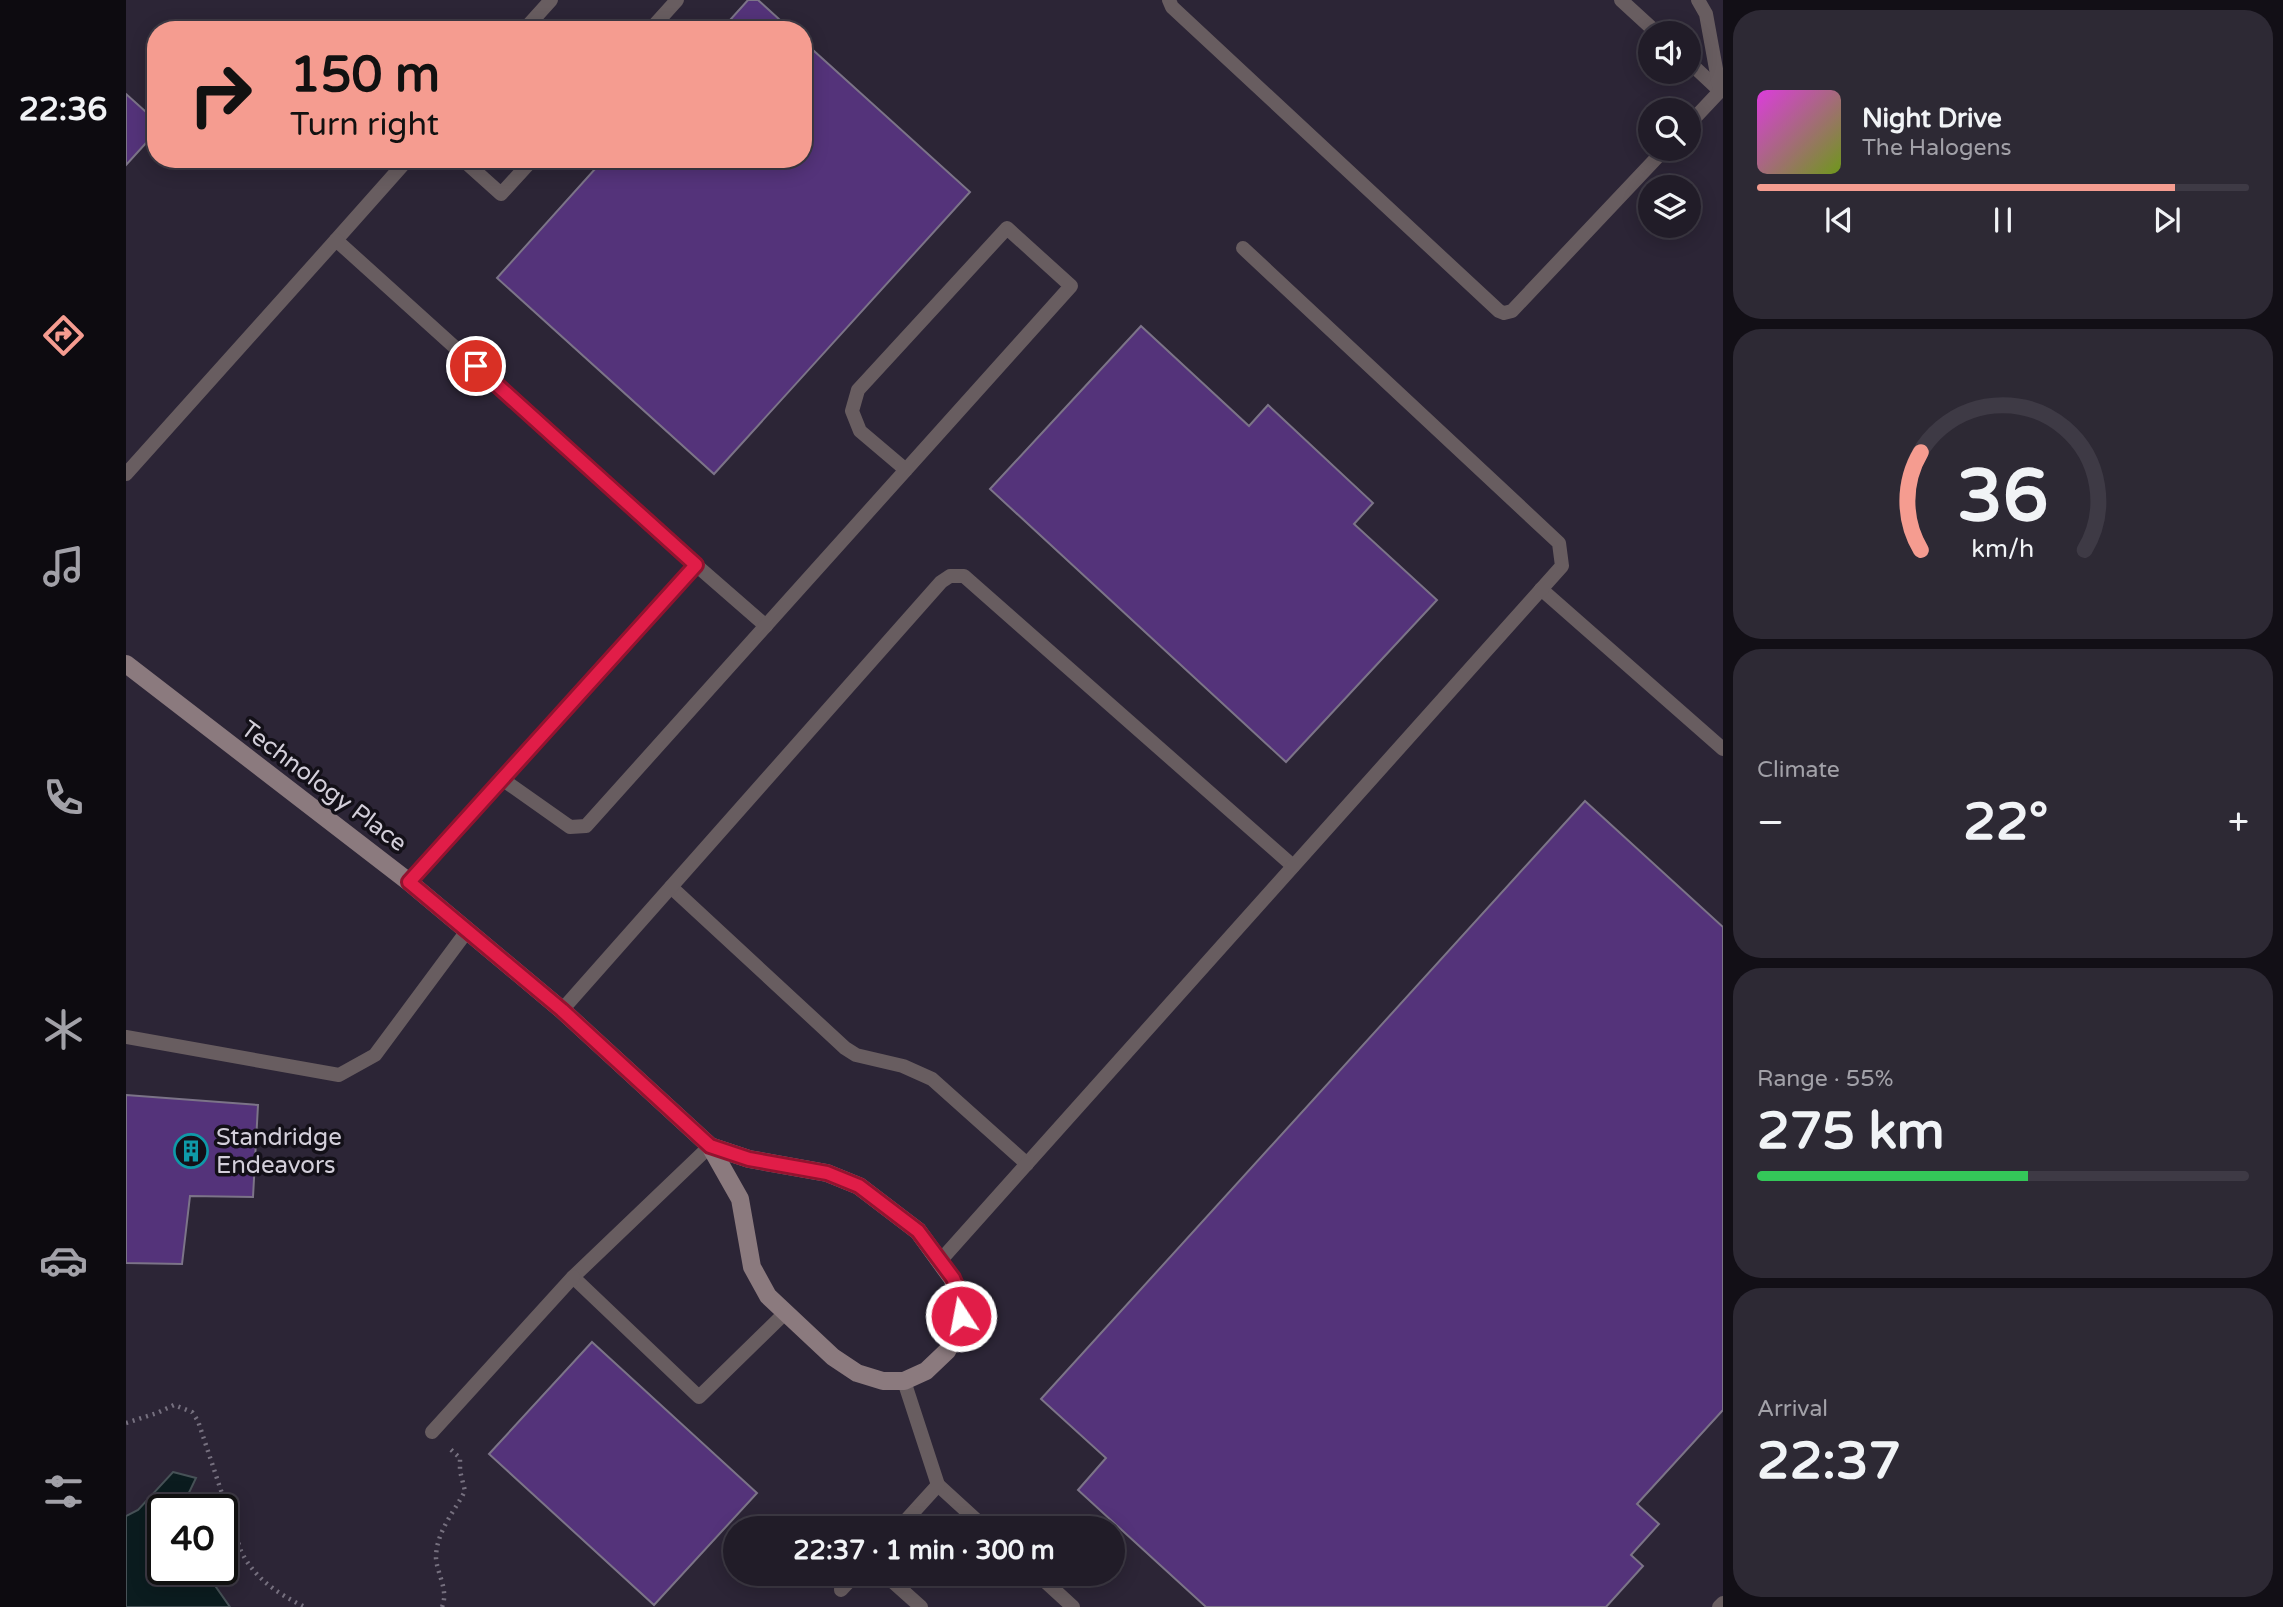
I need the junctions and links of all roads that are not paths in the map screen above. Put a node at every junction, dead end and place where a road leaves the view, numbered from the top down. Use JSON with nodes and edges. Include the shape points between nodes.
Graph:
{"nodes":[{"id":1,"x":551,"y":0,"type":"edge"},
{"id":2,"x":677,"y":0,"type":"edge"},
{"id":3,"x":1169,"y":0,"type":"edge"},
{"id":4,"x":1621,"y":0,"type":"edge"},
{"id":5,"x":1698,"y":0,"type":"edge"},
{"id":6,"x":532,"y":21,"type":"edge"},
{"id":7,"x":658,"y":21,"type":"edge"},
{"id":8,"x":1644,"y":21,"type":"edge"},
{"id":9,"x":1701,"y":73,"type":"edge"},
{"id":10,"x":1720,"y":91,"type":"junction"},
{"id":11,"x":1701,"y":111,"type":"edge"},
{"id":12,"x":1654,"y":161,"type":"edge"},
{"id":13,"x":400,"y":168,"type":"edge"},
{"id":14,"x":472,"y":168,"type":"edge"},
{"id":15,"x":525,"y":168,"type":"edge"},
{"id":16,"x":336,"y":240,"type":"junction"},
{"id":17,"x":1243,"y":248,"type":"dead end"},
{"id":18,"x":906,"y":470,"type":"junction"},
{"id":19,"x":126,"y":474,"type":"edge"},
{"id":20,"x":696,"y":565,"type":"junction"},
{"id":21,"x":1541,"y":589,"type":"junction"},
{"id":22,"x":766,"y":626,"type":"junction"},
{"id":23,"x":126,"y":664,"type":"edge"},
{"id":24,"x":1723,"y":749,"type":"edge"},
{"id":25,"x":502,"y":779,"type":"junction"},
{"id":26,"x":1293,"y":866,"type":"junction"},
{"id":27,"x":409,"y":882,"type":"junction"},
{"id":28,"x":671,"y":887,"type":"junction"},
{"id":29,"x":467,"y":931,"type":"junction"},
{"id":30,"x":562,"y":1010,"type":"junction"},
{"id":31,"x":126,"y":1037,"type":"edge"},
{"id":32,"x":710,"y":1146,"type":"junction"},
{"id":33,"x":1027,"y":1164,"type":"junction"},
{"id":34,"x":940,"y":1261,"type":"junction"},
{"id":35,"x":573,"y":1277,"type":"junction"},
{"id":36,"x":785,"y":1312,"type":"junction"},
{"id":37,"x":904,"y":1381,"type":"junction"},
{"id":38,"x":432,"y":1432,"type":"road end"},
{"id":39,"x":938,"y":1485,"type":"junction"},
{"id":40,"x":910,"y":1516,"type":"edge"},
{"id":41,"x":972,"y":1516,"type":"edge"},
{"id":42,"x":845,"y":1586,"type":"edge"},
{"id":43,"x":898,"y":1586,"type":"edge"},
{"id":44,"x":1050,"y":1586,"type":"edge"},
{"id":45,"x":841,"y":1590,"type":"dead end"},
{"id":46,"x":1723,"y":1603,"type":"edge"},
{"id":47,"x":921,"y":1607,"type":"edge"},
{"id":48,"x":1073,"y":1607,"type":"edge"},
{"id":49,"x":1719,"y":1607,"type":"edge"}],
"edges":[{"from":1,"to":6,"type":"lane"},
{"from":2,"to":7,"type":"lane"},
{"from":3,"to":12,"type":"lane","via":[[1171,7],[1504,313],[1512,311]]},
{"from":4,"to":8,"type":"lane"},
{"from":5,"to":10,"type":"lane","via":[[1706,14]]},
{"from":9,"to":10,"type":"lane"},
{"from":10,"to":11,"type":"lane"},
{"from":13,"to":16,"type":"lane"},
{"from":14,"to":15,"type":"lane","via":[[501,194]]},
{"from":16,"to":19,"type":"lane"},
{"from":16,"to":20,"type":"lane"},
{"from":17,"to":21,"type":"lane","via":[[1559,543],[1562,566]]},
{"from":18,"to":18,"type":"lane","via":[[1071,286],[1007,228],[858,390],[852,411],[860,431]]},
{"from":18,"to":22,"type":"lane"},
{"from":20,"to":22,"type":"lane"},
{"from":20,"to":25,"type":"lane"},
{"from":21,"to":24,"type":"lane"},
{"from":21,"to":26,"type":"lane"},
{"from":22,"to":25,"type":"lane","via":[[586,827],[570,827]]},
{"from":23,"to":27,"type":"street","name":"Technology Place"},
{"from":25,"to":27,"type":"lane"},
{"from":26,"to":28,"type":"lane","via":[[964,576],[950,576]]},
{"from":26,"to":33,"type":"lane"},
{"from":27,"to":29,"type":"street","name":"Technology Place"},
{"from":28,"to":30,"type":"lane"},
{"from":28,"to":33,"type":"lane","via":[[845,1048],[932,1079]]},
{"from":29,"to":30,"type":"street","name":"Technology Place"},
{"from":29,"to":31,"type":"lane","via":[[375,1055],[339,1075]]},
{"from":30,"to":32,"type":"street","name":"Technology Place"},
{"from":32,"to":34,"type":"street","name":"Technology Place","via":[[749,1159],[827,1173],[859,1186],[918,1231]]},
{"from":32,"to":35,"type":"lane"},
{"from":32,"to":36,"type":"street","name":"Technology Place","via":[[740,1199],[752,1267],[768,1296]]},
{"from":33,"to":34,"type":"lane"},
{"from":34,"to":37,"type":"street","name":"Technology Place","via":[[963,1301],[958,1330],[947,1351],[926,1371]]},
{"from":35,"to":36,"type":"lane","via":[[699,1397]]},
{"from":35,"to":38,"type":"lane"},
{"from":36,"to":37,"type":"street","name":"Technology Place","via":[[833,1357],[858,1373],[883,1381]]},
{"from":37,"to":39,"type":"lane"},
{"from":39,"to":40,"type":"lane"},
{"from":39,"to":41,"type":"lane"},
{"from":42,"to":45,"type":"lane"},
{"from":43,"to":47,"type":"lane"},
{"from":44,"to":48,"type":"lane"},
{"from":46,"to":49,"type":"lane"}]}
